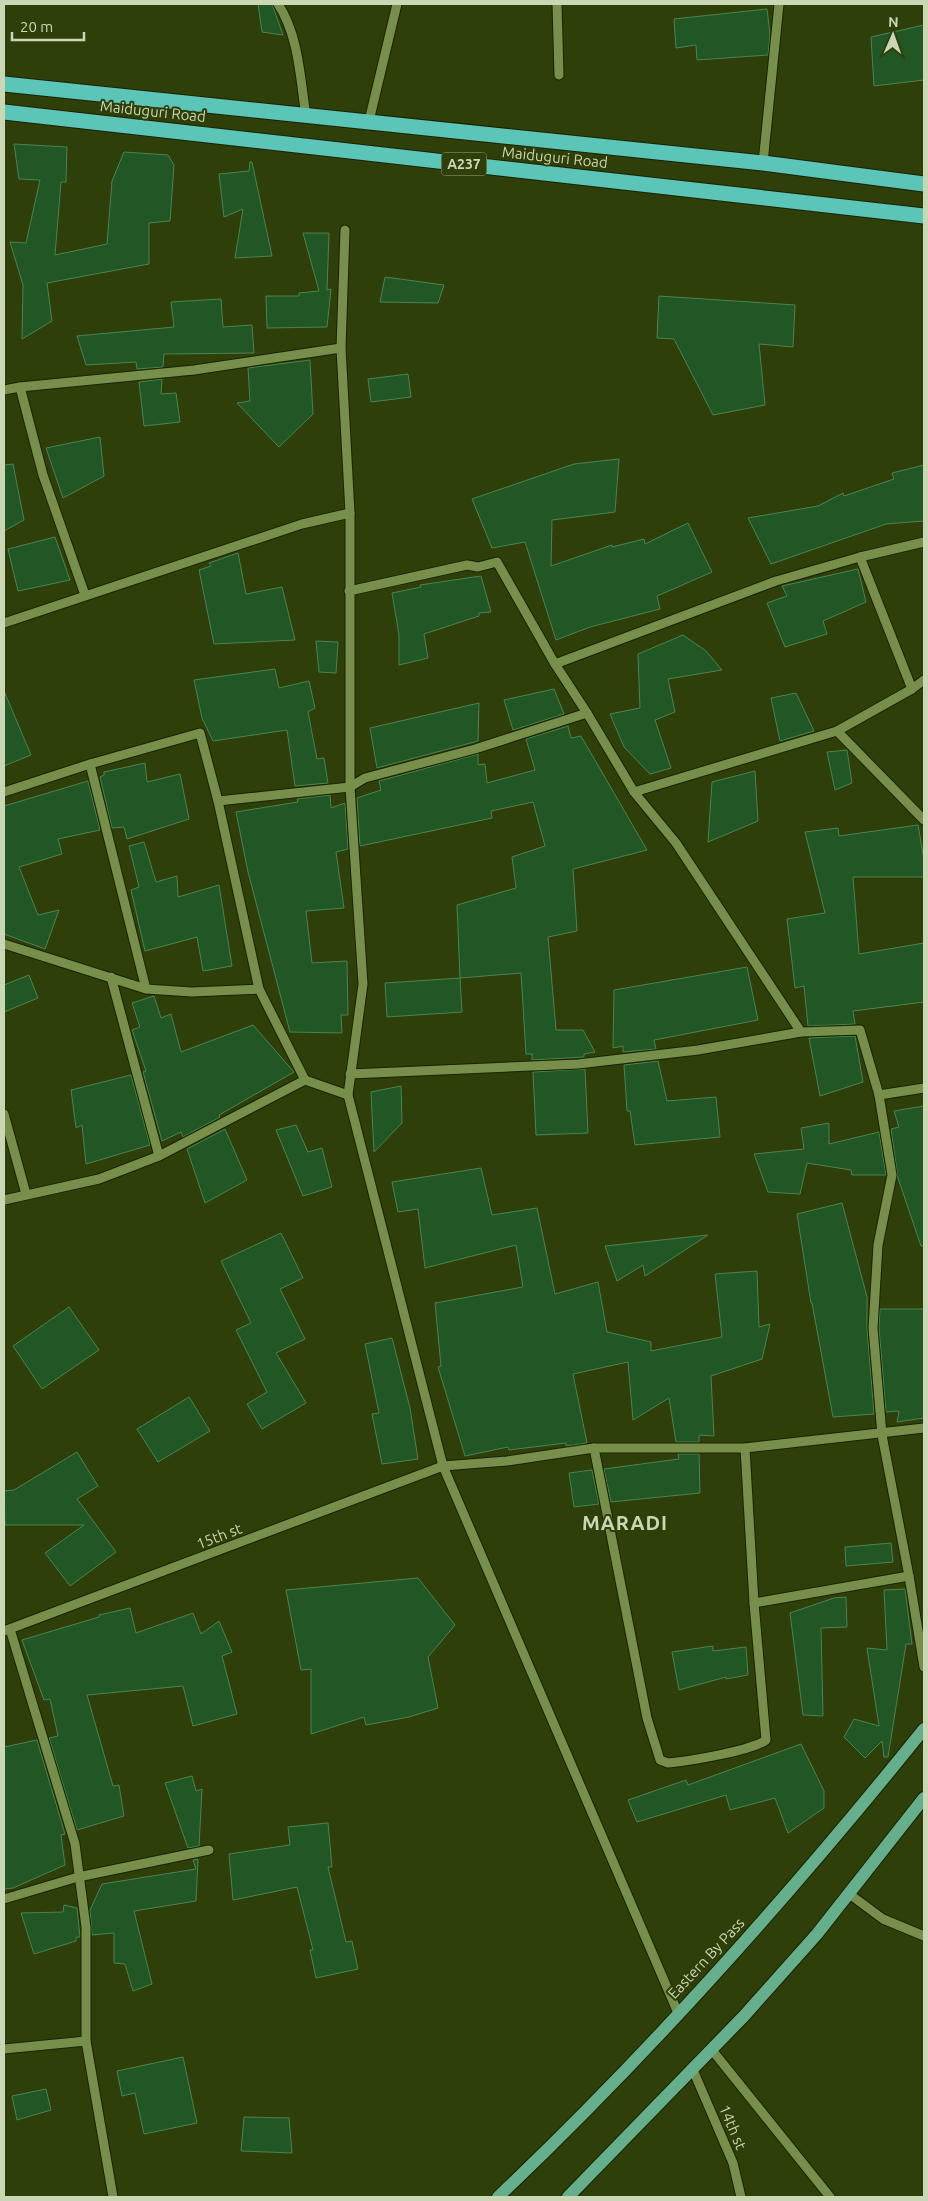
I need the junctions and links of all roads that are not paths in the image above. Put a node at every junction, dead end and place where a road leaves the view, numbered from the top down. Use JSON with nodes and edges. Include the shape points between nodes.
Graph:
{"nodes":[{"id":1,"x":278,"y":4,"type":"edge"},
{"id":2,"x":397,"y":4,"type":"edge"},
{"id":3,"x":556,"y":4,"type":"edge"},
{"id":4,"x":779,"y":4,"type":"edge"},
{"id":5,"x":559,"y":74,"type":"dead end"},
{"id":6,"x":4,"y":84,"type":"edge"},
{"id":7,"x":4,"y":112,"type":"edge"},
{"id":8,"x":306,"y":116,"type":"junction"},
{"id":9,"x":369,"y":121,"type":"junction"},
{"id":10,"x":763,"y":163,"type":"junction"},
{"id":11,"x":924,"y":184,"type":"edge"},
{"id":12,"x":924,"y":216,"type":"edge"},
{"id":13,"x":345,"y":230,"type":"dead end"},
{"id":14,"x":341,"y":348,"type":"junction"},
{"id":15,"x":20,"y":387,"type":"junction"},
{"id":16,"x":4,"y":390,"type":"edge"},
{"id":17,"x":350,"y":512,"type":"junction"},
{"id":18,"x":924,"y":542,"type":"edge"},
{"id":19,"x":860,"y":557,"type":"junction"},
{"id":20,"x":349,"y":591,"type":"junction"},
{"id":21,"x":84,"y":595,"type":"junction"},
{"id":22,"x":4,"y":623,"type":"edge"},
{"id":23,"x":555,"y":664,"type":"junction"},
{"id":24,"x":924,"y":680,"type":"edge"},
{"id":25,"x":912,"y":690,"type":"junction"},
{"id":26,"x":588,"y":713,"type":"junction"},
{"id":27,"x":837,"y":730,"type":"junction"},
{"id":28,"x":90,"y":764,"type":"junction"},
{"id":29,"x":350,"y":787,"type":"junction"},
{"id":30,"x":4,"y":792,"type":"edge"},
{"id":31,"x":634,"y":792,"type":"junction"},
{"id":32,"x":218,"y":801,"type":"junction"},
{"id":33,"x":924,"y":820,"type":"edge"},
{"id":34,"x":4,"y":944,"type":"edge"},
{"id":35,"x":111,"y":977,"type":"junction"},
{"id":36,"x":146,"y":989,"type":"junction"},
{"id":37,"x":259,"y":990,"type":"junction"},
{"id":38,"x":801,"y":1032,"type":"junction"},
{"id":39,"x":350,"y":1074,"type":"junction"},
{"id":40,"x":305,"y":1080,"type":"junction"},
{"id":41,"x":924,"y":1088,"type":"edge"},
{"id":42,"x":878,"y":1095,"type":"junction"},
{"id":43,"x":348,"y":1096,"type":"junction"},
{"id":44,"x":4,"y":1114,"type":"edge"},
{"id":45,"x":159,"y":1156,"type":"junction"},
{"id":46,"x":26,"y":1194,"type":"junction"},
{"id":47,"x":4,"y":1200,"type":"edge"},
{"id":48,"x":924,"y":1428,"type":"edge"},
{"id":49,"x":882,"y":1434,"type":"junction"},
{"id":50,"x":594,"y":1448,"type":"junction"},
{"id":51,"x":745,"y":1448,"type":"junction"},
{"id":52,"x":443,"y":1466,"type":"junction"},
{"id":53,"x":909,"y":1576,"type":"junction"},
{"id":54,"x":754,"y":1603,"type":"junction"},
{"id":55,"x":7,"y":1630,"type":"edge"},
{"id":56,"x":924,"y":1667,"type":"edge"},
{"id":57,"x":924,"y":1728,"type":"edge"},
{"id":58,"x":924,"y":1798,"type":"edge"},
{"id":59,"x":210,"y":1850,"type":"dead end"},
{"id":60,"x":78,"y":1877,"type":"junction"},
{"id":61,"x":848,"y":1893,"type":"junction"},
{"id":62,"x":4,"y":1899,"type":"edge"},
{"id":63,"x":924,"y":1936,"type":"edge"},
{"id":64,"x":678,"y":2013,"type":"junction"},
{"id":65,"x":86,"y":2041,"type":"junction"},
{"id":66,"x":4,"y":2049,"type":"edge"},
{"id":67,"x":712,"y":2050,"type":"junction"},
{"id":68,"x":694,"y":2070,"type":"junction"},
{"id":69,"x":114,"y":2197,"type":"edge"},
{"id":70,"x":498,"y":2197,"type":"edge"},
{"id":71,"x":568,"y":2197,"type":"edge"},
{"id":72,"x":741,"y":2197,"type":"edge"},
{"id":73,"x":830,"y":2197,"type":"edge"}],
"edges":[{"from":1,"to":8,"type":"street","via":[[294,37]]},
{"from":2,"to":9,"type":"street"},
{"from":3,"to":5,"type":"street"},
{"from":4,"to":10,"type":"street"},
{"from":6,"to":8,"type":"highway","name":"Maiduguri Road","number":"A237"},
{"from":7,"to":12,"type":"highway","name":"Maiduguri Road","number":"A237"},
{"from":8,"to":9,"type":"highway","name":"Maiduguri Road","number":"A237"},
{"from":9,"to":10,"type":"highway","name":"Maiduguri Road","number":"A237"},
{"from":10,"to":11,"type":"highway","name":"Maiduguri Road","number":"A237"},
{"from":13,"to":14,"type":"street"},
{"from":14,"to":15,"type":"street","via":[[194,370]]},
{"from":14,"to":17,"type":"street"},
{"from":15,"to":16,"type":"street"},
{"from":15,"to":21,"type":"street","via":[[43,475]]},
{"from":17,"to":20,"type":"street"},
{"from":17,"to":21,"type":"street","via":[[302,524]]},
{"from":18,"to":19,"type":"street"},
{"from":19,"to":23,"type":"street","via":[[776,581]]},
{"from":19,"to":25,"type":"street"},
{"from":20,"to":23,"type":"street","via":[[497,562]]},
{"from":20,"to":29,"type":"street"},
{"from":21,"to":22,"type":"street"},
{"from":23,"to":26,"type":"street"},
{"from":24,"to":25,"type":"street"},
{"from":25,"to":27,"type":"street"},
{"from":26,"to":29,"type":"street","via":[[475,749],[365,778]]},
{"from":26,"to":31,"type":"street"},
{"from":27,"to":31,"type":"street"},
{"from":27,"to":33,"type":"street"},
{"from":28,"to":30,"type":"street"},
{"from":28,"to":32,"type":"street","via":[[200,733]]},
{"from":28,"to":36,"type":"street"},
{"from":29,"to":32,"type":"street"},
{"from":29,"to":39,"type":"street","via":[[363,984]]},
{"from":31,"to":38,"type":"street","via":[[676,844]]},
{"from":32,"to":37,"type":"street"},
{"from":34,"to":35,"type":"street"},
{"from":35,"to":36,"type":"street"},
{"from":35,"to":45,"type":"street"},
{"from":36,"to":37,"type":"street","via":[[192,992]]},
{"from":37,"to":40,"type":"street"},
{"from":38,"to":39,"type":"street","via":[[698,1050],[578,1064]]},
{"from":38,"to":42,"type":"street","via":[[860,1030]]},
{"from":39,"to":43,"type":"street"},
{"from":40,"to":43,"type":"street"},
{"from":40,"to":45,"type":"street"},
{"from":41,"to":42,"type":"street"},
{"from":42,"to":49,"type":"street","via":[[892,1175],[878,1245],[873,1328]]},
{"from":43,"to":52,"type":"street"},
{"from":44,"to":46,"type":"street"},
{"from":45,"to":46,"type":"street","via":[[99,1179]]},
{"from":46,"to":47,"type":"street"},
{"from":48,"to":49,"type":"street","name":"15th st"},
{"from":49,"to":51,"type":"street","name":"15th st"},
{"from":49,"to":53,"type":"street"},
{"from":50,"to":51,"type":"street","name":"15th st"},
{"from":50,"to":52,"type":"street","name":"15th st","via":[[507,1461]]},
{"from":50,"to":54,"type":"street","via":[[647,1718],[660,1760],[680,1762],[738,1750],[766,1740]]},
{"from":51,"to":54,"type":"street"},
{"from":52,"to":55,"type":"street","name":"15th st"},
{"from":52,"to":64,"type":"street"},
{"from":53,"to":54,"type":"street"},
{"from":53,"to":56,"type":"street"},
{"from":55,"to":60,"type":"street","via":[[75,1844]]},
{"from":57,"to":64,"type":"main road","name":"Eastern By Pass","via":[[786,1896]]},
{"from":58,"to":61,"type":"main road"},
{"from":59,"to":60,"type":"street"},
{"from":60,"to":62,"type":"street"},
{"from":60,"to":65,"type":"street","via":[[86,1927]]},
{"from":61,"to":63,"type":"street","via":[[883,1919]]},
{"from":61,"to":67,"type":"main road","via":[[817,1934]]},
{"from":64,"to":70,"type":"main road","name":"Eastern By Pass","via":[[563,2135]]},
{"from":65,"to":66,"type":"street"},
{"from":65,"to":69,"type":"street"},
{"from":67,"to":68,"type":"main road"},
{"from":67,"to":73,"type":"street"},
{"from":68,"to":71,"type":"main road"},
{"from":68,"to":72,"type":"street","name":"14th st","via":[[733,2163]]}]}
